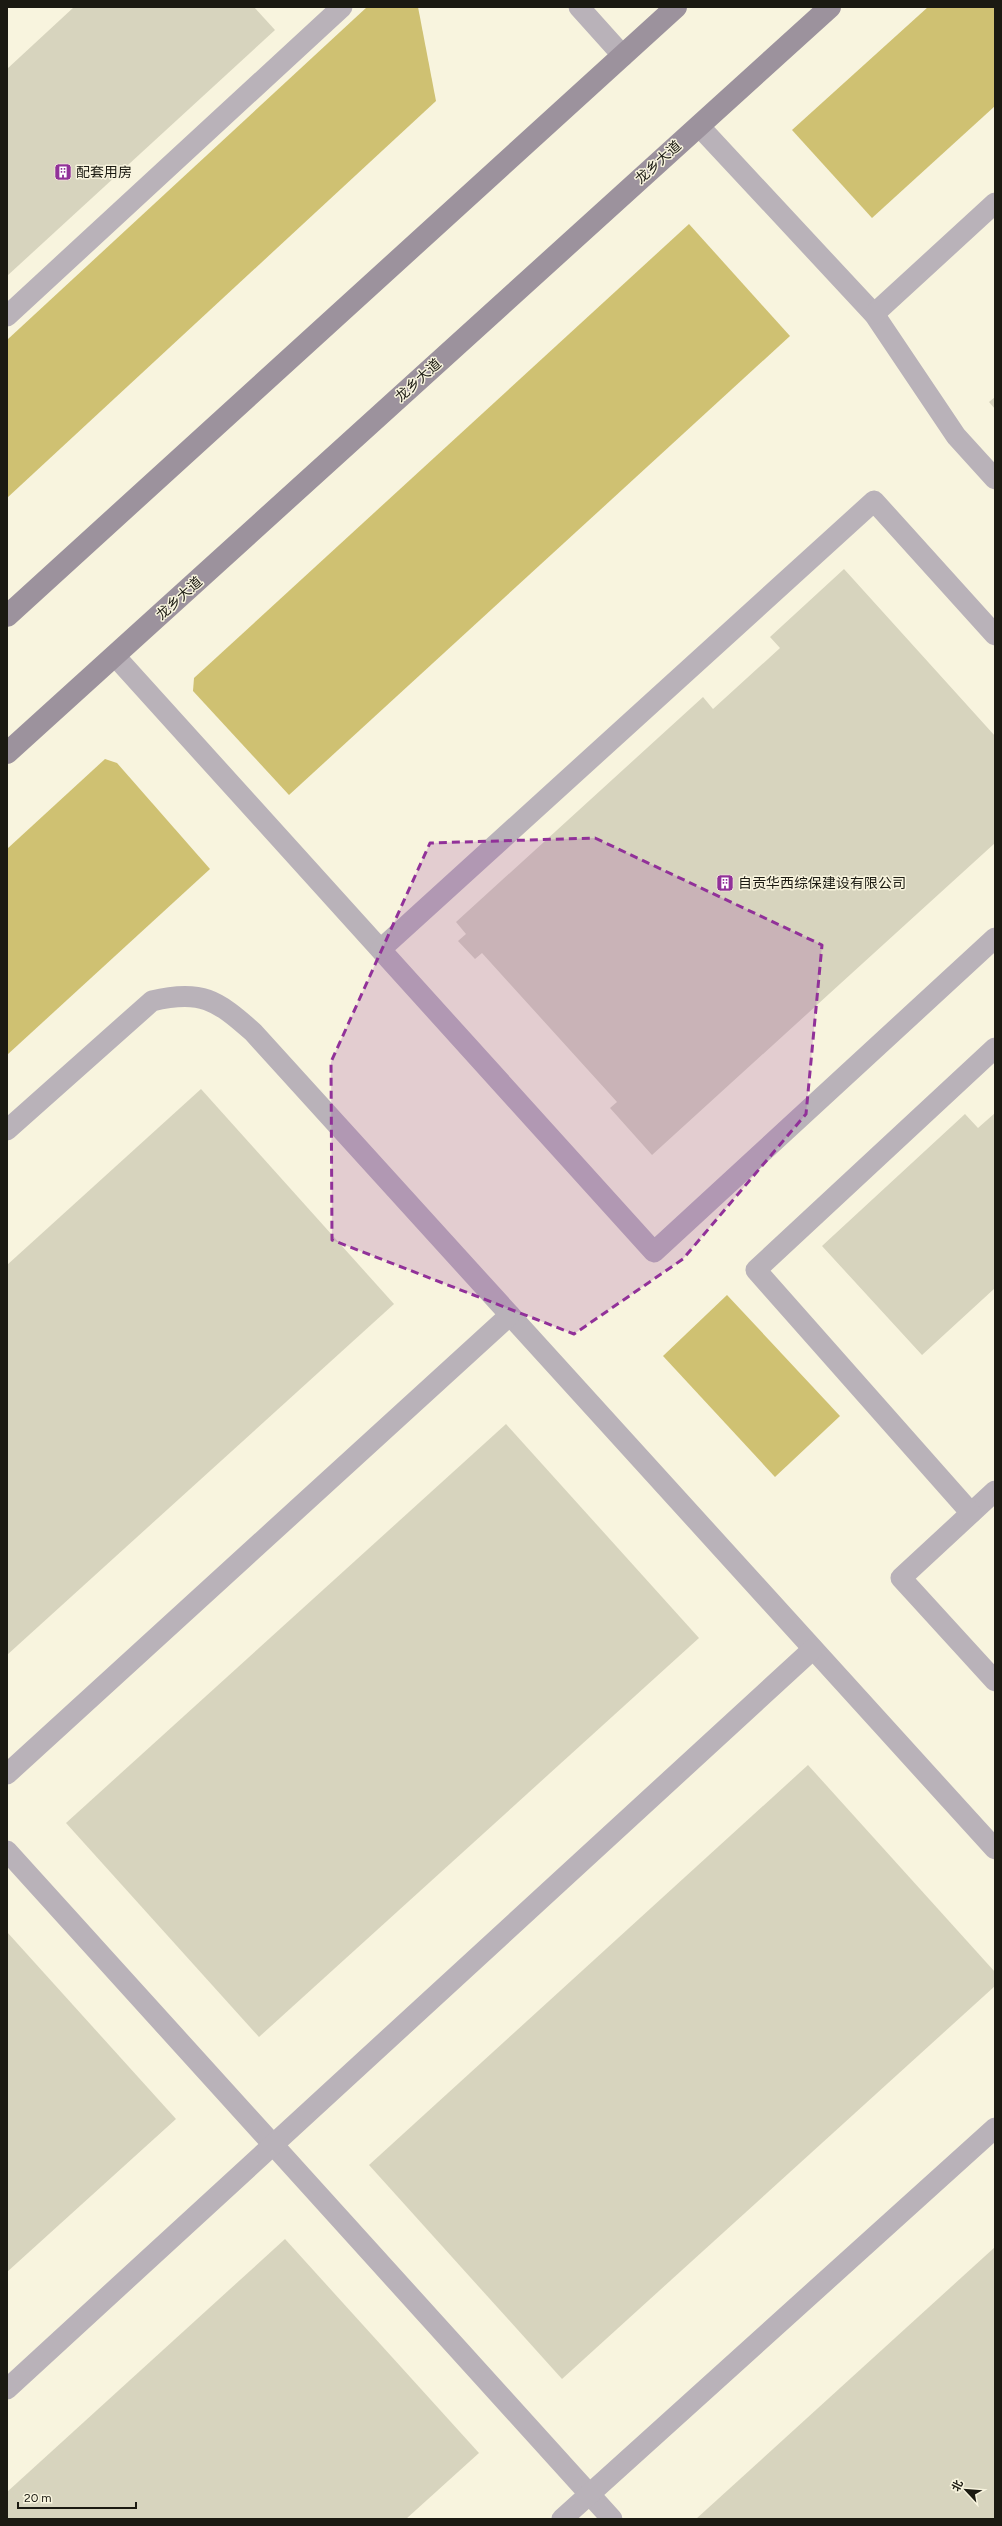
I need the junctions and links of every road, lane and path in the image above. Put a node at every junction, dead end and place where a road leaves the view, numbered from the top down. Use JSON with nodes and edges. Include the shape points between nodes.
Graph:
{"nodes":[{"id":1,"x":342,"y":7,"type":"edge"},
{"id":2,"x":579,"y":7,"type":"edge"},
{"id":3,"x":676,"y":7,"type":"edge"},
{"id":4,"x":830,"y":7,"type":"edge"},
{"id":5,"x":623,"y":56,"type":"junction"},
{"id":6,"x":699,"y":126,"type":"junction"},
{"id":7,"x":995,"y":203,"type":"edge"},
{"id":8,"x":874,"y":314,"type":"junction"},
{"id":9,"x":7,"y":316,"type":"edge"},
{"id":10,"x":995,"y":479,"type":"edge"},
{"id":11,"x":7,"y":616,"type":"edge"},
{"id":12,"x":995,"y":635,"type":"edge"},
{"id":13,"x":115,"y":656,"type":"junction"},
{"id":14,"x":7,"y":753,"type":"edge"},
{"id":15,"x":995,"y":938,"type":"edge"},
{"id":16,"x":381,"y":949,"type":"junction"},
{"id":17,"x":995,"y":1048,"type":"edge"},
{"id":18,"x":7,"y":1130,"type":"edge"},
{"id":19,"x":510,"y":1315,"type":"junction"},
{"id":20,"x":995,"y":1491,"type":"edge"},
{"id":21,"x":971,"y":1513,"type":"junction"},
{"id":22,"x":813,"y":1649,"type":"junction"},
{"id":23,"x":995,"y":1681,"type":"edge"},
{"id":24,"x":7,"y":1774,"type":"edge"},
{"id":25,"x":995,"y":1849,"type":"edge"},
{"id":26,"x":7,"y":1851,"type":"edge"},
{"id":27,"x":995,"y":2128,"type":"edge"},
{"id":28,"x":273,"y":2144,"type":"junction"},
{"id":29,"x":7,"y":2389,"type":"edge"},
{"id":30,"x":589,"y":2494,"type":"junction"},
{"id":31,"x":562,"y":2519,"type":"edge"},
{"id":32,"x":612,"y":2519,"type":"edge"}],
"edges":[{"from":1,"to":9,"type":"lane"},
{"from":2,"to":5,"type":"lane"},
{"from":3,"to":5,"type":"main road"},
{"from":4,"to":6,"type":"main road","name":"龙乡大道"},
{"from":5,"to":11,"type":"main road"},
{"from":6,"to":8,"type":"lane"},
{"from":6,"to":13,"type":"main road","name":"龙乡大道"},
{"from":7,"to":8,"type":"lane"},
{"from":8,"to":10,"type":"lane","via":[[956,436]]},
{"from":12,"to":16,"type":"lane","via":[[874,501]]},
{"from":13,"to":14,"type":"main road","name":"龙乡大道"},
{"from":13,"to":16,"type":"lane"},
{"from":15,"to":16,"type":"lane","via":[[654,1252]]},
{"from":17,"to":21,"type":"lane","via":[[756,1270]]},
{"from":18,"to":19,"type":"lane","via":[[152,1001],[176,995],[201,997],[227,1009],[253,1032]]},
{"from":19,"to":22,"type":"lane"},
{"from":19,"to":24,"type":"lane"},
{"from":20,"to":21,"type":"lane"},
{"from":21,"to":23,"type":"lane","via":[[900,1578]]},
{"from":22,"to":25,"type":"lane"},
{"from":22,"to":28,"type":"lane"},
{"from":26,"to":28,"type":"lane"},
{"from":27,"to":30,"type":"lane"},
{"from":28,"to":29,"type":"lane"},
{"from":28,"to":30,"type":"lane"},
{"from":30,"to":31,"type":"lane"},
{"from":30,"to":32,"type":"lane"}]}
